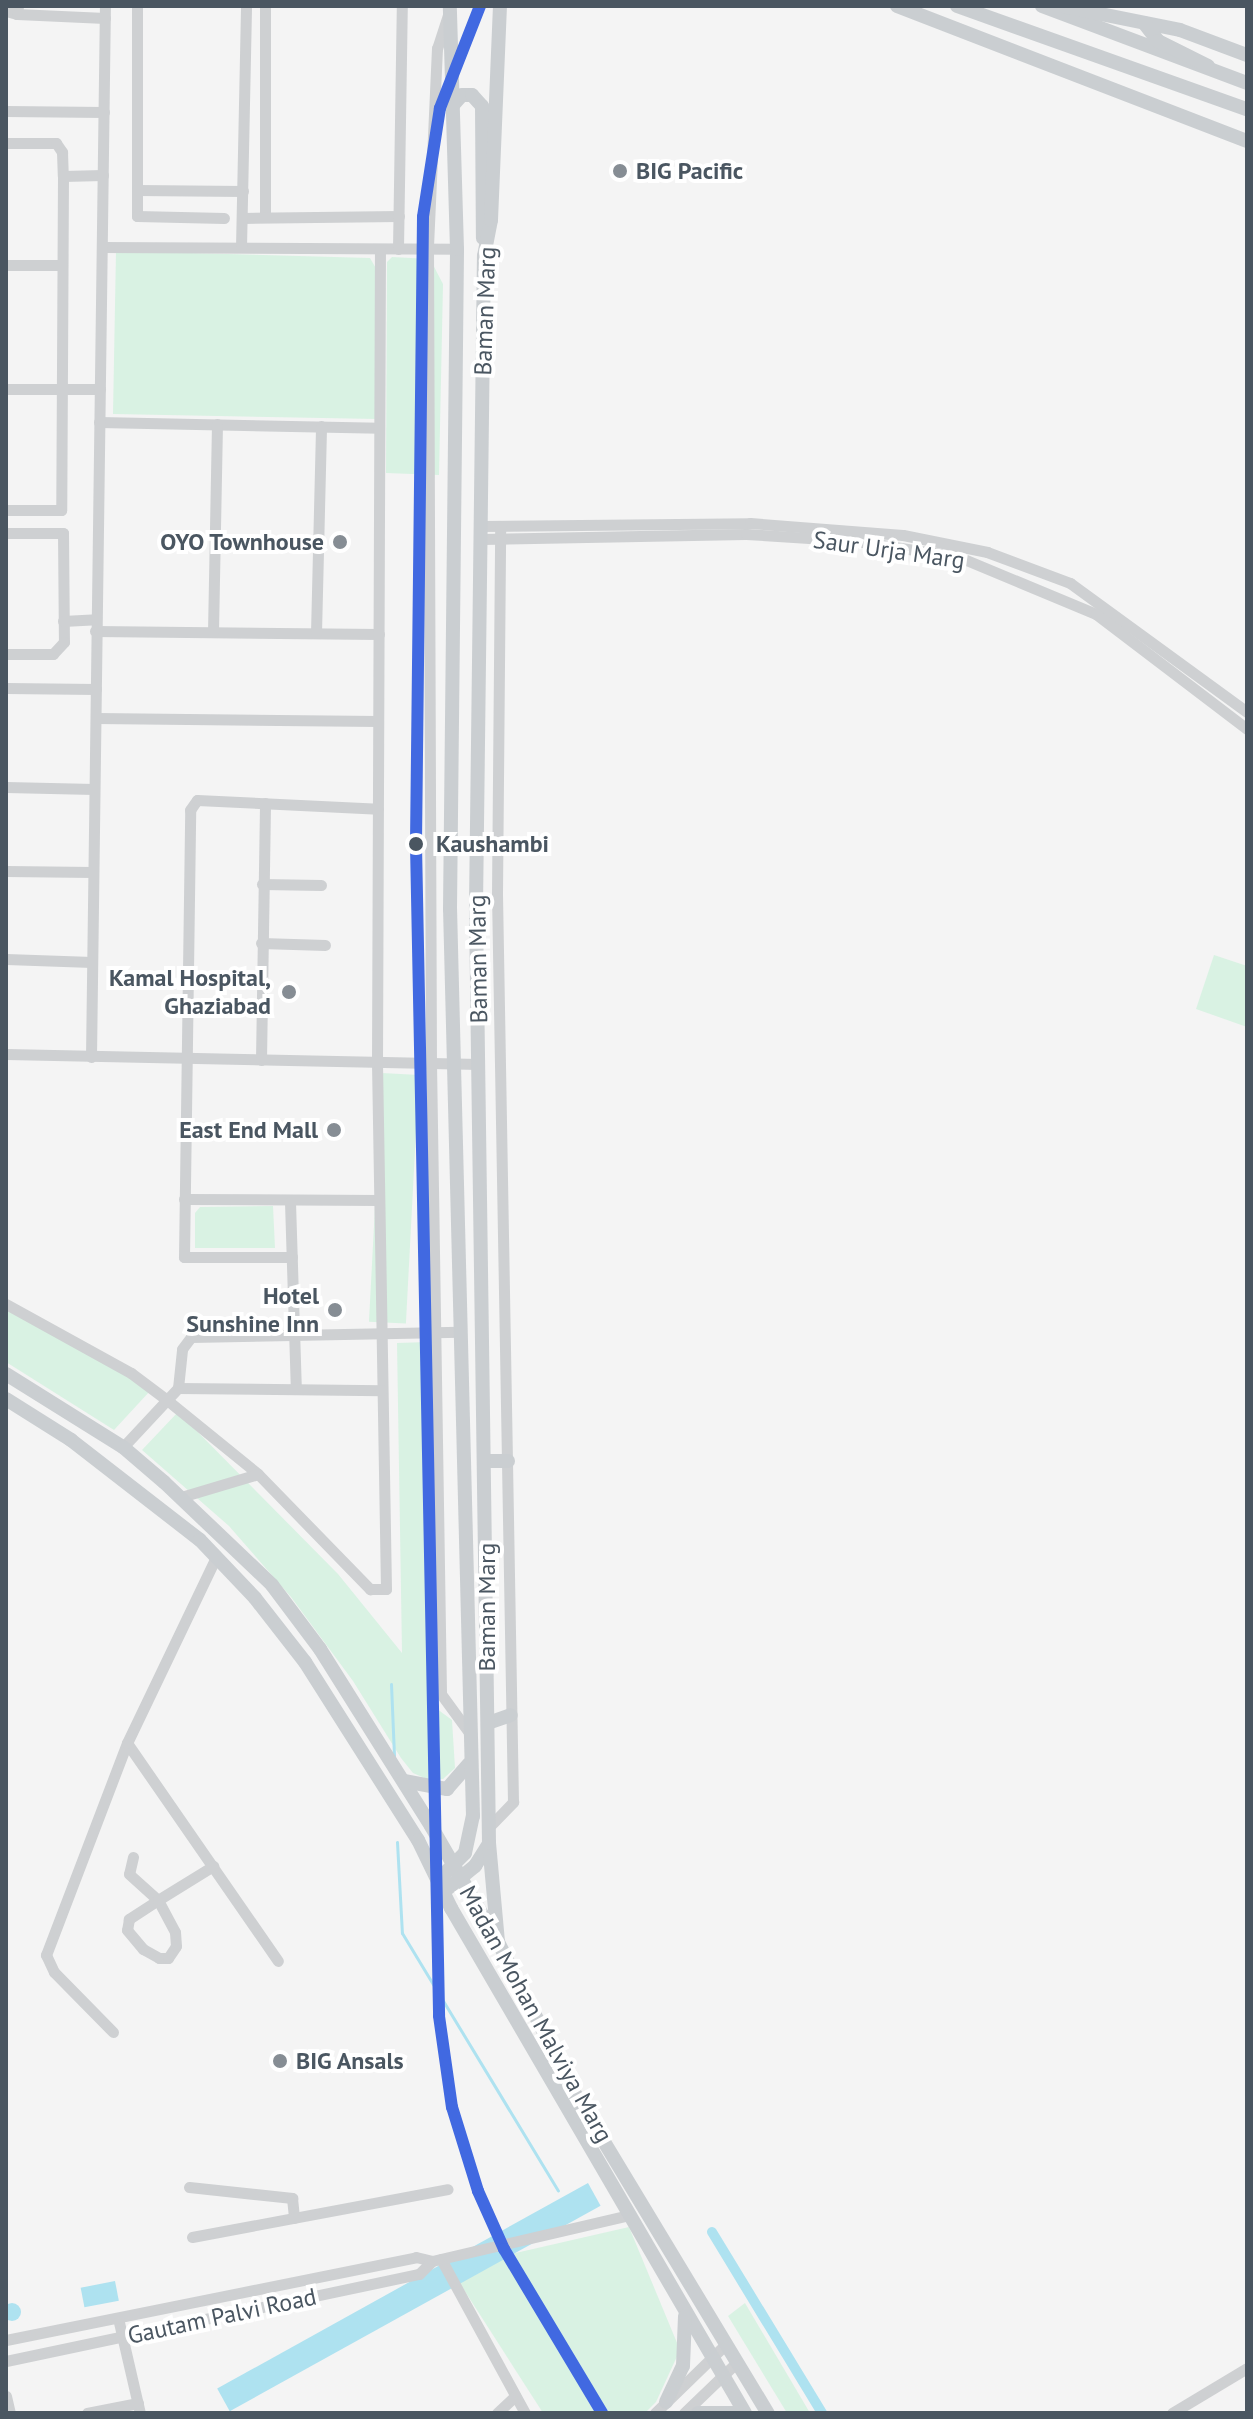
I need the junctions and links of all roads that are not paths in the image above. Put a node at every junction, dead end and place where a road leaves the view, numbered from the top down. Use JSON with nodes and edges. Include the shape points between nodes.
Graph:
{"nodes":[{"id":1,"x":137,"y":6,"type":"edge"},
{"id":2,"x":246,"y":6,"type":"edge"},
{"id":3,"x":265,"y":6,"type":"edge"},
{"id":4,"x":402,"y":6,"type":"edge"},
{"id":5,"x":500,"y":6,"type":"edge"},
{"id":6,"x":897,"y":6,"type":"edge"},
{"id":7,"x":957,"y":6,"type":"edge"},
{"id":8,"x":1042,"y":6,"type":"edge"},
{"id":9,"x":1064,"y":6,"type":"edge"},
{"id":10,"x":450,"y":8,"type":"edge"},
{"id":11,"x":14,"y":10,"type":"edge"},
{"id":12,"x":105,"y":12,"type":"edge"},
{"id":13,"x":1144,"y":23,"type":"junction"},
{"id":14,"x":1247,"y":55,"type":"edge"},
{"id":15,"x":1114,"y":63,"type":"junction"},
{"id":16,"x":1214,"y":70,"type":"junction"},
{"id":17,"x":1247,"y":83,"type":"edge"},
{"id":18,"x":1105,"y":87,"type":"junction"},
{"id":19,"x":453,"y":105,"type":"junction"},
{"id":20,"x":1247,"y":109,"type":"edge"},
{"id":21,"x":6,"y":111,"type":"edge"},
{"id":22,"x":104,"y":112,"type":"junction"},
{"id":23,"x":1247,"y":141,"type":"edge"},
{"id":24,"x":6,"y":143,"type":"edge"},
{"id":25,"x":103,"y":175,"type":"junction"},
{"id":26,"x":63,"y":176,"type":"junction"},
{"id":27,"x":137,"y":190,"type":"junction"},
{"id":28,"x":243,"y":191,"type":"junction"},
{"id":29,"x":399,"y":216,"type":"junction"},
{"id":30,"x":265,"y":217,"type":"junction"},
{"id":31,"x":224,"y":218,"type":"dead end"},
{"id":32,"x":243,"y":218,"type":"junction"},
{"id":33,"x":102,"y":247,"type":"junction"},
{"id":34,"x":241,"y":247,"type":"junction"},
{"id":35,"x":380,"y":249,"type":"junction"},
{"id":36,"x":398,"y":249,"type":"junction"},
{"id":37,"x":428,"y":249,"type":"junction"},
{"id":38,"x":457,"y":249,"type":"junction"},
{"id":39,"x":484,"y":256,"type":"junction"},
{"id":40,"x":6,"y":265,"type":"edge"},
{"id":41,"x":62,"y":265,"type":"junction"},
{"id":42,"x":6,"y":389,"type":"edge"},
{"id":43,"x":100,"y":389,"type":"junction"},
{"id":44,"x":60,"y":390,"type":"junction"},
{"id":45,"x":99,"y":422,"type":"junction"},
{"id":46,"x":217,"y":424,"type":"junction"},
{"id":47,"x":321,"y":426,"type":"junction"},
{"id":48,"x":379,"y":428,"type":"junction"},
{"id":49,"x":6,"y":510,"type":"edge"},
{"id":50,"x":482,"y":532,"type":"junction"},
{"id":51,"x":500,"y":532,"type":"junction"},
{"id":52,"x":6,"y":533,"type":"edge"},
{"id":53,"x":63,"y":621,"type":"junction"},
{"id":54,"x":95,"y":625,"type":"junction"},
{"id":55,"x":213,"y":632,"type":"junction"},
{"id":56,"x":316,"y":633,"type":"junction"},
{"id":57,"x":379,"y":634,"type":"junction"},
{"id":58,"x":6,"y":654,"type":"edge"},
{"id":59,"x":6,"y":688,"type":"edge"},
{"id":60,"x":96,"y":689,"type":"junction"},
{"id":61,"x":1243,"y":708,"type":"edge"},
{"id":62,"x":454,"y":713,"type":"junction"},
{"id":63,"x":480,"y":714,"type":"junction"},
{"id":64,"x":1231,"y":715,"type":"junction"},
{"id":65,"x":96,"y":718,"type":"junction"},
{"id":66,"x":378,"y":721,"type":"junction"},
{"id":67,"x":1247,"y":729,"type":"edge"},
{"id":68,"x":453,"y":741,"type":"junction"},
{"id":69,"x":480,"y":741,"type":"junction"},
{"id":70,"x":6,"y":787,"type":"edge"},
{"id":71,"x":94,"y":789,"type":"junction"},
{"id":72,"x":265,"y":803,"type":"junction"},
{"id":73,"x":378,"y":809,"type":"junction"},
{"id":74,"x":6,"y":871,"type":"edge"},
{"id":75,"x":93,"y":872,"type":"junction"},
{"id":76,"x":262,"y":884,"type":"junction"},
{"id":77,"x":321,"y":885,"type":"dead end"},
{"id":78,"x":261,"y":943,"type":"junction"},
{"id":79,"x":325,"y":945,"type":"dead end"},
{"id":80,"x":6,"y":959,"type":"edge"},
{"id":81,"x":92,"y":962,"type":"junction"},
{"id":82,"x":6,"y":1054,"type":"edge"},
{"id":83,"x":91,"y":1057,"type":"junction"},
{"id":84,"x":186,"y":1059,"type":"junction"},
{"id":85,"x":261,"y":1060,"type":"junction"},
{"id":86,"x":377,"y":1062,"type":"junction"},
{"id":87,"x":431,"y":1063,"type":"junction"},
{"id":88,"x":453,"y":1064,"type":"junction"},
{"id":89,"x":479,"y":1064,"type":"junction"},
{"id":90,"x":184,"y":1199,"type":"junction"},
{"id":91,"x":379,"y":1200,"type":"junction"},
{"id":92,"x":290,"y":1202,"type":"junction"},
{"id":93,"x":292,"y":1257,"type":"junction"},
{"id":94,"x":6,"y":1304,"type":"edge"},
{"id":95,"x":460,"y":1332,"type":"junction"},
{"id":96,"x":381,"y":1333,"type":"junction"},
{"id":97,"x":435,"y":1333,"type":"junction"},
{"id":98,"x":295,"y":1334,"type":"junction"},
{"id":99,"x":6,"y":1374,"type":"edge"},
{"id":100,"x":461,"y":1374,"type":"junction"},
{"id":101,"x":485,"y":1374,"type":"junction"},
{"id":102,"x":178,"y":1388,"type":"junction"},
{"id":103,"x":296,"y":1389,"type":"junction"},
{"id":104,"x":382,"y":1390,"type":"junction"},
{"id":105,"x":40,"y":1394,"type":"junction"},
{"id":106,"x":485,"y":1395,"type":"junction"},
{"id":107,"x":6,"y":1399,"type":"edge"},
{"id":108,"x":167,"y":1400,"type":"junction"},
{"id":109,"x":30,"y":1414,"type":"junction"},
{"id":110,"x":462,"y":1420,"type":"junction"},
{"id":111,"x":123,"y":1447,"type":"junction"},
{"id":112,"x":486,"y":1461,"type":"junction"},
{"id":113,"x":508,"y":1461,"type":"junction"},
{"id":114,"x":258,"y":1474,"type":"junction"},
{"id":115,"x":181,"y":1497,"type":"junction"},
{"id":116,"x":216,"y":1557,"type":"junction"},
{"id":117,"x":511,"y":1715,"type":"junction"},
{"id":118,"x":488,"y":1723,"type":"junction"},
{"id":119,"x":471,"y":1735,"type":"junction"},
{"id":120,"x":127,"y":1743,"type":"junction"},
{"id":121,"x":471,"y":1760,"type":"junction"},
{"id":122,"x":404,"y":1780,"type":"junction"},
{"id":123,"x":489,"y":1827,"type":"junction"},
{"id":124,"x":489,"y":1843,"type":"junction"},
{"id":125,"x":133,"y":1857,"type":"dead end"},
{"id":126,"x":453,"y":1863,"type":"junction"},
{"id":127,"x":213,"y":1866,"type":"junction"},
{"id":128,"x":461,"y":1877,"type":"junction"},
{"id":129,"x":441,"y":1886,"type":"junction"},
{"id":130,"x":158,"y":1900,"type":"junction"},
{"id":131,"x":498,"y":1942,"type":"junction"},
{"id":132,"x":278,"y":1961,"type":"dead end"},
{"id":133,"x":113,"y":2032,"type":"dead end"},
{"id":134,"x":189,"y":2187,"type":"dead end"},
{"id":135,"x":448,"y":2189,"type":"dead end"},
{"id":136,"x":629,"y":2215,"type":"junction"},
{"id":137,"x":294,"y":2218,"type":"junction"},
{"id":138,"x":192,"y":2237,"type":"dead end"},
{"id":139,"x":437,"y":2260,"type":"junction"},
{"id":140,"x":685,"y":2311,"type":"junction"},
{"id":141,"x":118,"y":2318,"type":"junction"},
{"id":142,"x":122,"y":2337,"type":"junction"},
{"id":143,"x":6,"y":2340,"type":"edge"},
{"id":144,"x":726,"y":2344,"type":"junction"},
{"id":145,"x":712,"y":2357,"type":"junction"},
{"id":146,"x":6,"y":2361,"type":"edge"},
{"id":147,"x":737,"y":2362,"type":"junction"},
{"id":148,"x":1247,"y":2368,"type":"edge"},
{"id":149,"x":723,"y":2376,"type":"junction"},
{"id":150,"x":6,"y":2396,"type":"edge"},
{"id":151,"x":515,"y":2396,"type":"junction"},
{"id":152,"x":666,"y":2402,"type":"junction"},
{"id":153,"x":139,"y":2408,"type":"edge"},
{"id":154,"x":10,"y":2413,"type":"edge"},
{"id":155,"x":91,"y":2413,"type":"edge"},
{"id":156,"x":497,"y":2413,"type":"edge"},
{"id":157,"x":525,"y":2413,"type":"edge"},
{"id":158,"x":655,"y":2413,"type":"edge"},
{"id":159,"x":684,"y":2413,"type":"edge"},
{"id":160,"x":698,"y":2413,"type":"edge"},
{"id":161,"x":734,"y":2413,"type":"edge"},
{"id":162,"x":745,"y":2413,"type":"edge"},
{"id":163,"x":768,"y":2413,"type":"edge"},
{"id":164,"x":1172,"y":2413,"type":"edge"}],
"edges":[{"from":1,"to":27,"type":"street"},
{"from":2,"to":28,"type":"street"},
{"from":3,"to":30,"type":"street"},
{"from":4,"to":29,"type":"street"},
{"from":5,"to":39,"type":"main road","name":"Baman Marg","via":[[491,220]]},
{"from":6,"to":18,"type":"main road"},
{"from":7,"to":15,"type":"main road"},
{"from":8,"to":16,"type":"main road"},
{"from":9,"to":13,"type":"main road"},
{"from":10,"to":19,"type":"main road","name":"Baman Marg"},
{"from":10,"to":37,"type":"street","via":[[437,48]]},
{"from":11,"to":12,"type":"street"},
{"from":12,"to":22,"type":"street"},
{"from":13,"to":14,"type":"main road"},
{"from":13,"to":16,"type":"main road","via":[[1158,41],[1194,55]]},
{"from":15,"to":18,"type":"main road"},
{"from":15,"to":20,"type":"main road"},
{"from":16,"to":17,"type":"main road"},
{"from":18,"to":23,"type":"main road"},
{"from":19,"to":38,"type":"main road","name":"Baman Marg"},
{"from":19,"to":39,"type":"main road","via":[[462,95],[472,95],[482,106]]},
{"from":21,"to":22,"type":"street"},
{"from":22,"to":25,"type":"street"},
{"from":24,"to":26,"type":"street","via":[[56,143],[62,152]]},
{"from":25,"to":26,"type":"street"},
{"from":25,"to":33,"type":"street"},
{"from":26,"to":41,"type":"street"},
{"from":27,"to":28,"type":"street"},
{"from":27,"to":31,"type":"street","via":[[137,216]]},
{"from":28,"to":32,"type":"street"},
{"from":29,"to":30,"type":"street"},
{"from":29,"to":36,"type":"street"},
{"from":30,"to":32,"type":"street"},
{"from":32,"to":34,"type":"street"},
{"from":33,"to":34,"type":"street"},
{"from":33,"to":43,"type":"street"},
{"from":34,"to":35,"type":"street"},
{"from":35,"to":36,"type":"street"},
{"from":35,"to":48,"type":"street"},
{"from":36,"to":37,"type":"street"},
{"from":37,"to":38,"type":"street"},
{"from":37,"to":87,"type":"street"},
{"from":38,"to":62,"type":"main road","name":"Baman Marg"},
{"from":39,"to":50,"type":"main road","name":"Baman Marg"},
{"from":40,"to":41,"type":"street"},
{"from":41,"to":44,"type":"street"},
{"from":42,"to":44,"type":"street"},
{"from":43,"to":44,"type":"street"},
{"from":43,"to":45,"type":"street"},
{"from":44,"to":49,"type":"street","via":[[61,510]]},
{"from":45,"to":46,"type":"street"},
{"from":45,"to":54,"type":"street"},
{"from":46,"to":47,"type":"street"},
{"from":46,"to":55,"type":"street"},
{"from":47,"to":48,"type":"street"},
{"from":47,"to":56,"type":"street"},
{"from":48,"to":57,"type":"street"},
{"from":50,"to":51,"type":"street","name":"Saur Urja Marg"},
{"from":50,"to":63,"type":"main road","name":"Baman Marg"},
{"from":51,"to":61,"type":"street","name":"Saur Urja Marg","via":[[750,523],[903,535],[987,552],[1070,583]]},
{"from":51,"to":64,"type":"street","name":"Saur Urja Marg","via":[[746,534],[856,541],[959,557],[1096,614]]},
{"from":51,"to":113,"type":"street","via":[[497,894]]},
{"from":52,"to":53,"type":"street","via":[[63,533]]},
{"from":53,"to":54,"type":"street"},
{"from":53,"to":58,"type":"street","via":[[64,642],[58,652]]},
{"from":54,"to":55,"type":"street"},
{"from":54,"to":60,"type":"street"},
{"from":55,"to":56,"type":"street"},
{"from":56,"to":57,"type":"street"},
{"from":57,"to":66,"type":"street"},
{"from":59,"to":60,"type":"street"},
{"from":60,"to":65,"type":"street"},
{"from":61,"to":64,"type":"street"},
{"from":62,"to":63,"type":"main road"},
{"from":62,"to":68,"type":"main road","name":"Baman Marg"},
{"from":63,"to":69,"type":"main road","name":"Baman Marg"},
{"from":64,"to":67,"type":"street","name":"Saur Urja Marg"},
{"from":65,"to":66,"type":"street"},
{"from":65,"to":71,"type":"street"},
{"from":66,"to":73,"type":"street"},
{"from":68,"to":69,"type":"main road"},
{"from":68,"to":88,"type":"main road","name":"Baman Marg"},
{"from":69,"to":89,"type":"main road","name":"Baman Marg"},
{"from":70,"to":71,"type":"street"},
{"from":71,"to":75,"type":"street"},
{"from":72,"to":73,"type":"street"},
{"from":72,"to":76,"type":"street"},
{"from":72,"to":84,"type":"street","via":[[197,800],[191,806]]},
{"from":73,"to":86,"type":"street"},
{"from":74,"to":75,"type":"street"},
{"from":75,"to":81,"type":"street"},
{"from":76,"to":77,"type":"street"},
{"from":76,"to":78,"type":"street"},
{"from":78,"to":79,"type":"street"},
{"from":78,"to":85,"type":"street"},
{"from":80,"to":81,"type":"street"},
{"from":81,"to":83,"type":"street"},
{"from":82,"to":83,"type":"street"},
{"from":83,"to":84,"type":"street"},
{"from":84,"to":85,"type":"street"},
{"from":84,"to":90,"type":"street"},
{"from":85,"to":86,"type":"street"},
{"from":86,"to":87,"type":"street"},
{"from":86,"to":91,"type":"street"},
{"from":87,"to":88,"type":"street"},
{"from":87,"to":97,"type":"street"},
{"from":88,"to":89,"type":"street"},
{"from":88,"to":95,"type":"main road","name":"Baman Marg"},
{"from":89,"to":101,"type":"main road","name":"Baman Marg"},
{"from":90,"to":92,"type":"street"},
{"from":90,"to":93,"type":"street","via":[[184,1257]]},
{"from":91,"to":92,"type":"street"},
{"from":91,"to":96,"type":"street"},
{"from":92,"to":93,"type":"street"},
{"from":93,"to":98,"type":"street"},
{"from":94,"to":108,"type":"street","via":[[118,1365]]},
{"from":95,"to":97,"type":"street"},
{"from":95,"to":100,"type":"main road","name":"Baman Marg"},
{"from":96,"to":97,"type":"street"},
{"from":96,"to":98,"type":"street"},
{"from":96,"to":104,"type":"street"},
{"from":97,"to":119,"type":"street","via":[[441,1694]]},
{"from":98,"to":102,"type":"street","via":[[191,1337],[182,1349]]},
{"from":98,"to":103,"type":"street"},
{"from":99,"to":105,"type":"main road","name":"Madan Mohan Malviya Marg"},
{"from":100,"to":101,"type":"main road"},
{"from":100,"to":110,"type":"main road","name":"Baman Marg"},
{"from":101,"to":106,"type":"main road","name":"Baman Marg"},
{"from":102,"to":103,"type":"street"},
{"from":102,"to":108,"type":"street"},
{"from":103,"to":104,"type":"street"},
{"from":104,"to":114,"type":"street","via":[[387,1584],[382,1592],[370,1589]]},
{"from":105,"to":109,"type":"main road"},
{"from":105,"to":111,"type":"main road","name":"Madan Mohan Malviya Marg"},
{"from":106,"to":110,"type":"main road"},
{"from":106,"to":112,"type":"main road","name":"Baman Marg"},
{"from":107,"to":109,"type":"main road","name":"Madan Mohan Malviya Marg"},
{"from":108,"to":111,"type":"street"},
{"from":108,"to":114,"type":"street"},
{"from":109,"to":116,"type":"main road","name":"Madan Mohan Malviya Marg","via":[[149,1499]]},
{"from":110,"to":119,"type":"main road","name":"Baman Marg"},
{"from":111,"to":115,"type":"main road","name":"Madan Mohan Malviya Marg"},
{"from":112,"to":113,"type":"main road"},
{"from":112,"to":118,"type":"main road","name":"Baman Marg"},
{"from":113,"to":117,"type":"street"},
{"from":114,"to":115,"type":"street"},
{"from":115,"to":122,"type":"main road","name":"Madan Mohan Malviya Marg","via":[[272,1585],[328,1660]]},
{"from":116,"to":120,"type":"street"},
{"from":116,"to":129,"type":"main road","name":"Madan Mohan Malviya Marg","via":[[313,1674]]},
{"from":117,"to":118,"type":"main road"},
{"from":117,"to":123,"type":"street","via":[[513,1802]]},
{"from":118,"to":123,"type":"main road","name":"Baman Marg"},
{"from":119,"to":121,"type":"main road","name":"Baman Marg"},
{"from":120,"to":127,"type":"street"},
{"from":120,"to":133,"type":"street","via":[[46,1955],[54,1972]]},
{"from":121,"to":122,"type":"main road","via":[[463,1777],[447,1789]]},
{"from":121,"to":126,"type":"main road","name":"Baman Marg","via":[[472,1837]]},
{"from":122,"to":126,"type":"main road","name":"Madan Mohan Malviya Marg"},
{"from":123,"to":124,"type":"main road","name":"Baman Marg"},
{"from":124,"to":128,"type":"main road"},
{"from":124,"to":131,"type":"main road","name":"Baman Marg"},
{"from":125,"to":130,"type":"street","via":[[129,1874]]},
{"from":126,"to":128,"type":"main road","name":"Madan Mohan Malviya Marg"},
{"from":126,"to":129,"type":"main road","name":"Baman Marg"},
{"from":127,"to":130,"type":"street"},
{"from":127,"to":132,"type":"street"},
{"from":128,"to":129,"type":"main road"},
{"from":128,"to":131,"type":"main road","name":"Madan Mohan Malviya Marg"},
{"from":129,"to":136,"type":"main road","name":"Madan Mohan Malviya Marg"},
{"from":130,"to":130,"type":"street","via":[[175,1932],[176,1946],[168,1958],[143,1949],[127,1930],[129,1919]]},
{"from":131,"to":144,"type":"main road","name":"Madan Mohan Malviya Marg","via":[[574,2092]]},
{"from":134,"to":137,"type":"street","via":[[292,2198]]},
{"from":135,"to":137,"type":"street"},
{"from":136,"to":139,"type":"street","name":"Gautam Palvi Road"},
{"from":136,"to":140,"type":"main road","name":"Madan Mohan Malviya Marg"},
{"from":137,"to":138,"type":"street"},
{"from":139,"to":141,"type":"street","name":"Gautam Palvi Road","via":[[416,2257]]},
{"from":139,"to":142,"type":"street","name":"Gautam Palvi Road","via":[[419,2274]]},
{"from":139,"to":151,"type":"street"},
{"from":140,"to":145,"type":"main road","name":"Madan Mohan Malviya Marg"},
{"from":140,"to":152,"type":"main road","via":[[683,2366]]},
{"from":141,"to":142,"type":"street"},
{"from":141,"to":143,"type":"street","name":"Gautam Palvi Road"},
{"from":142,"to":146,"type":"street","name":"Gautam Palvi Road"},
{"from":142,"to":153,"type":"street"},
{"from":144,"to":145,"type":"street"},
{"from":144,"to":147,"type":"main road","name":"Madan Mohan Malviya Marg"},
{"from":145,"to":149,"type":"main road","name":"Madan Mohan Malviya Marg"},
{"from":145,"to":152,"type":"street"},
{"from":147,"to":149,"type":"street"},
{"from":147,"to":163,"type":"main road","name":"Madan Mohan Malviya Marg"},
{"from":148,"to":164,"type":"street"},
{"from":149,"to":159,"type":"street"},
{"from":149,"to":162,"type":"main road","name":"Madan Mohan Malviya Marg"},
{"from":150,"to":154,"type":"street"},
{"from":151,"to":156,"type":"street"},
{"from":151,"to":157,"type":"street"},
{"from":152,"to":158,"type":"street"},
{"from":153,"to":155,"type":"street"},
{"from":160,"to":161,"type":"main road"}]}
